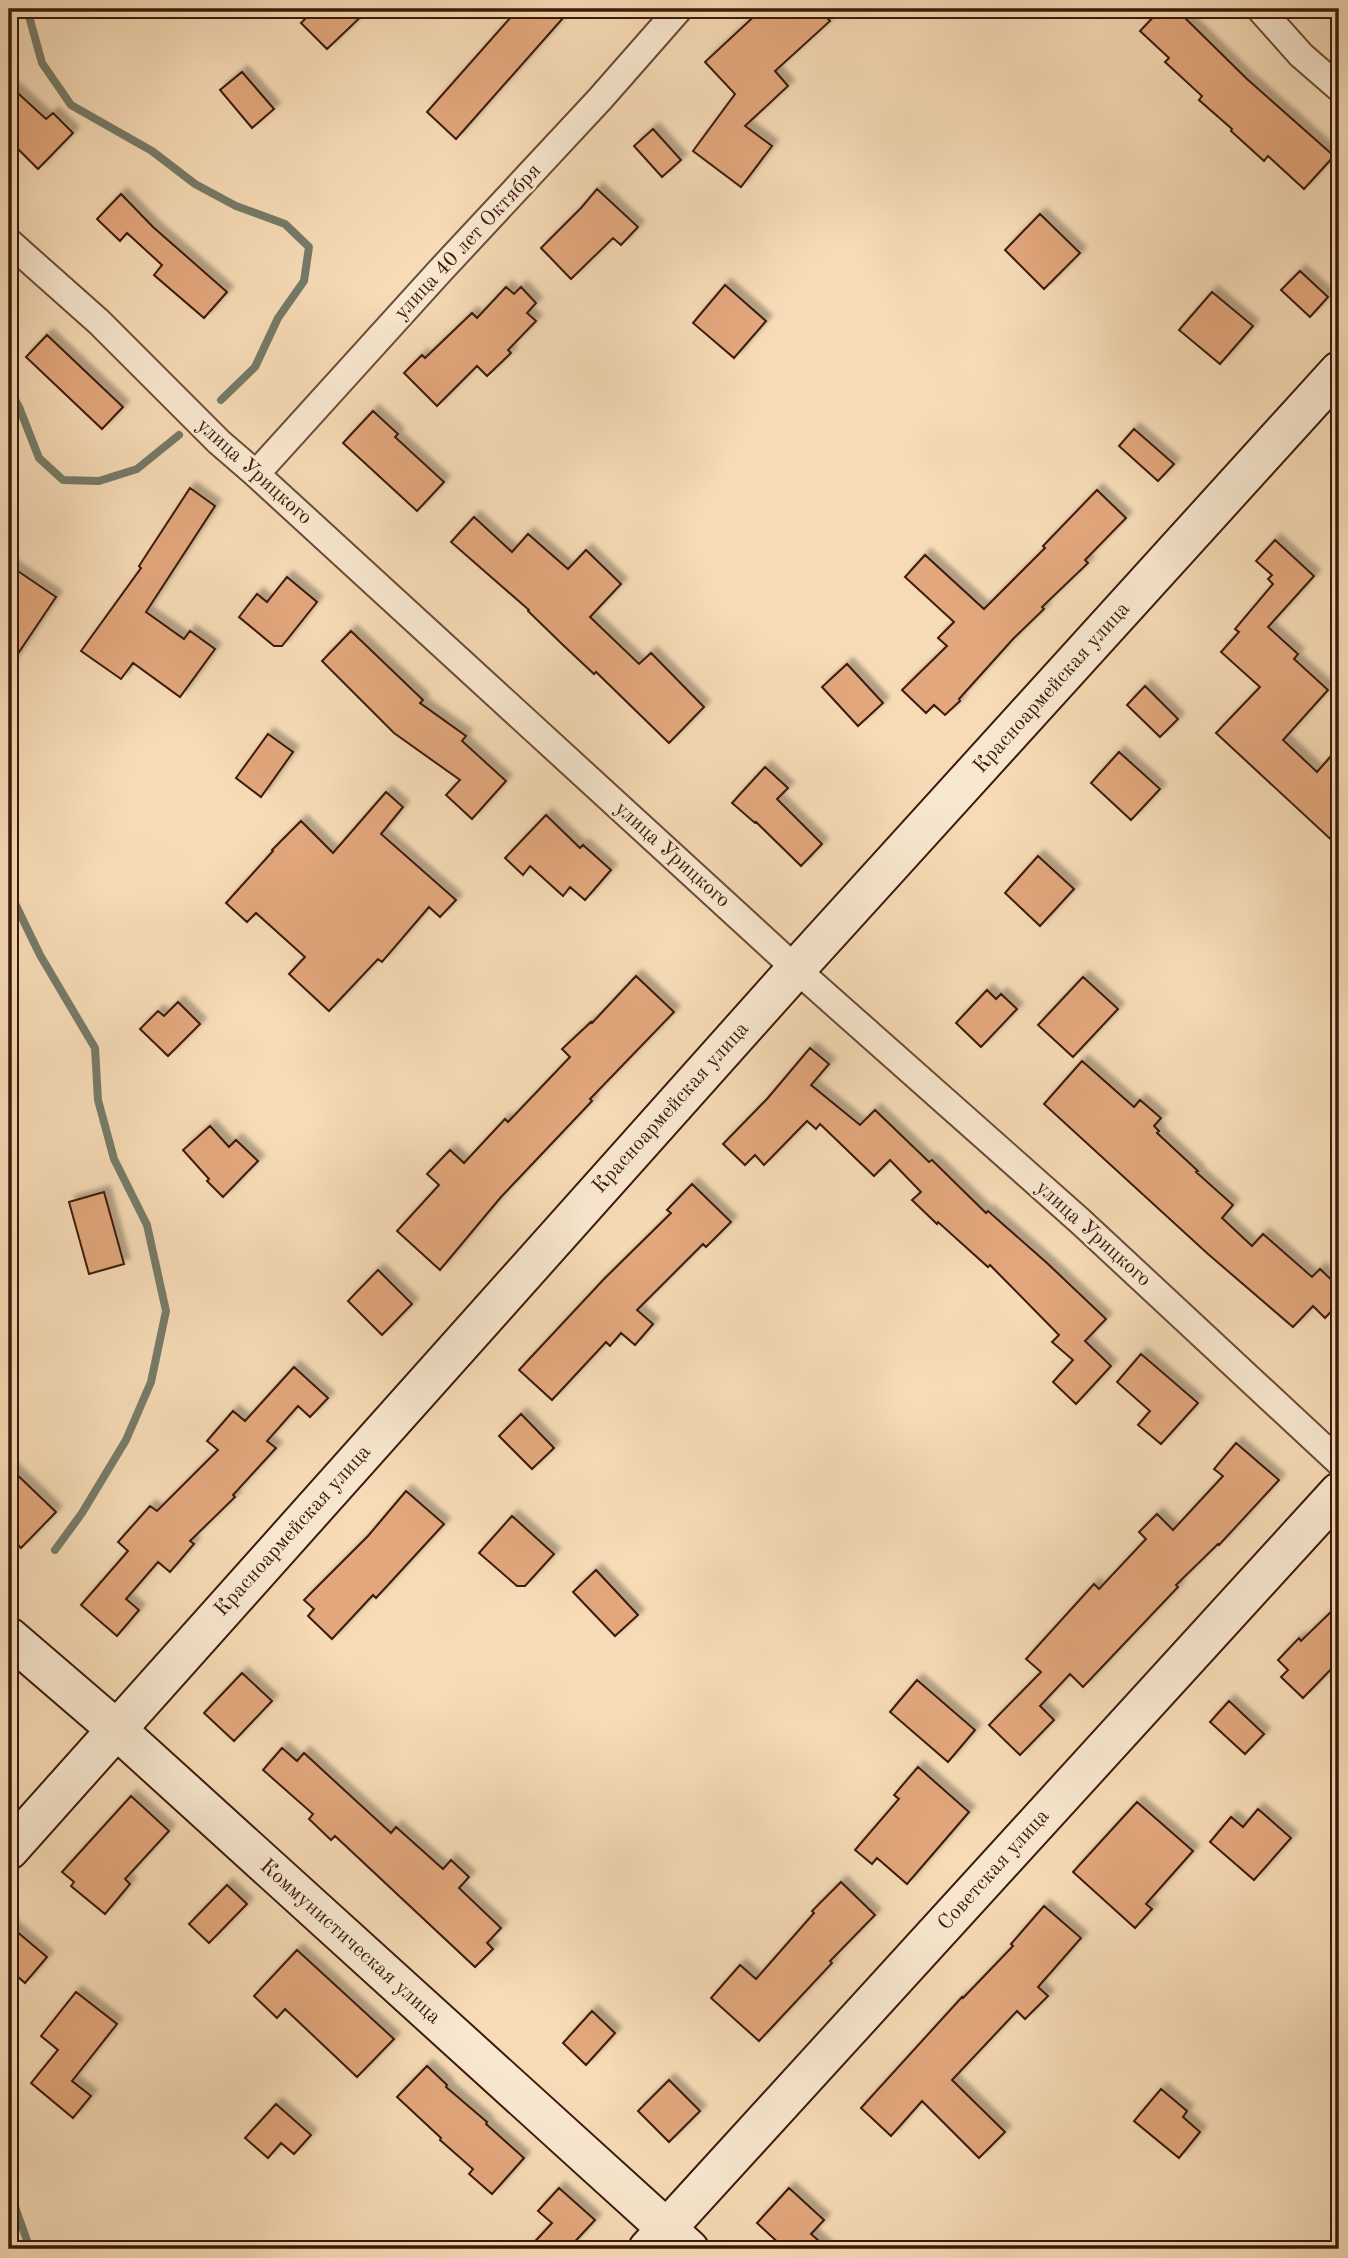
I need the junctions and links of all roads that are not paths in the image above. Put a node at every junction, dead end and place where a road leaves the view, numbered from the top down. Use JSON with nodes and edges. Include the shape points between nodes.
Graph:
{"nodes":[{"id":1,"x":679,"y":9,"type":"edge"},
{"id":2,"x":1260,"y":9,"type":"edge"},
{"id":3,"x":1339,"y":88,"type":"edge"},
{"id":4,"x":9,"y":242,"type":"edge"},
{"id":5,"x":1339,"y":371,"type":"edge"},
{"id":6,"x":257,"y":474,"type":"junction"},
{"id":7,"x":796,"y":969,"type":"junction"},
{"id":8,"x":1339,"y":1462,"type":"edge"},
{"id":9,"x":1339,"y":1492,"type":"edge"},
{"id":10,"x":9,"y":1637,"type":"edge"},
{"id":11,"x":116,"y":1729,"type":"junction"},
{"id":12,"x":9,"y":1850,"type":"edge"},
{"id":13,"x":668,"y":2242,"type":"edge"}],
"edges":[{"from":1,"to":6,"type":"street","name":"улица 40 лет Октября"},
{"from":2,"to":3,"type":"street","via":[[1301,55]]},
{"from":4,"to":6,"type":"street","name":"улица Урицкого"},
{"from":5,"to":7,"type":"street","name":"Красноармейская улица"},
{"from":6,"to":7,"type":"street","name":"улица Урицкого"},
{"from":7,"to":8,"type":"street","name":"улица Урицкого","via":[[1080,1221]]},
{"from":7,"to":11,"type":"street","name":"Красноармейская улица"},
{"from":9,"to":13,"type":"street","name":"Советская улица"},
{"from":10,"to":11,"type":"street","name":"Коммунистическая улица"},
{"from":11,"to":12,"type":"street","name":"Красноармейская улица"},
{"from":11,"to":13,"type":"street","name":"Коммунистическая улица"}]}
